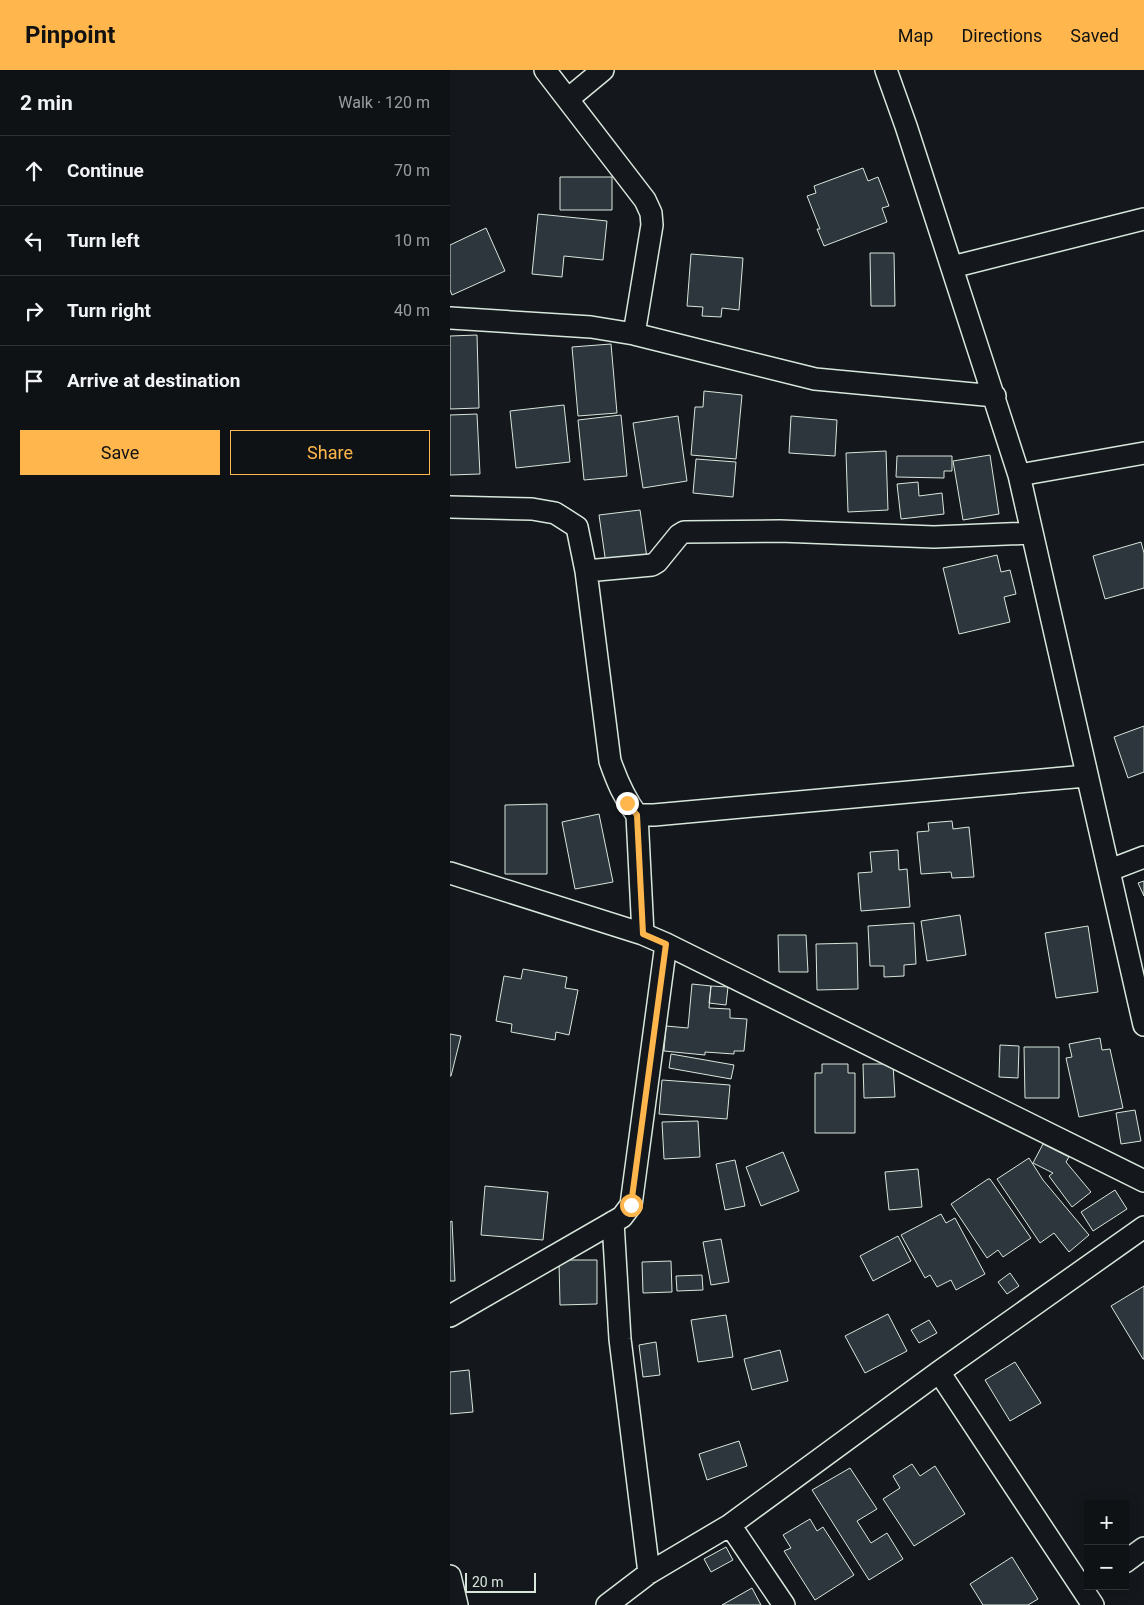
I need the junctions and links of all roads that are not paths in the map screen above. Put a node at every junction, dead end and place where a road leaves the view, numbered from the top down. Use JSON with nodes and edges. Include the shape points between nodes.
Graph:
{"nodes":[{"id":1,"x":545,"y":70,"type":"edge"},
{"id":2,"x":602,"y":70,"type":"edge"},
{"id":3,"x":886,"y":70,"type":"edge"},
{"id":4,"x":568,"y":99,"type":"junction"},
{"id":5,"x":1144,"y":219,"type":"edge"},
{"id":6,"x":952,"y":267,"type":"junction"},
{"id":7,"x":450,"y":318,"type":"edge"},
{"id":8,"x":634,"y":334,"type":"junction"},
{"id":9,"x":995,"y":396,"type":"junction"},
{"id":10,"x":1144,"y":453,"type":"edge"},
{"id":11,"x":1019,"y":475,"type":"junction"},
{"id":12,"x":450,"y":507,"type":"edge"},
{"id":13,"x":1032,"y":533,"type":"junction"},
{"id":14,"x":586,"y":571,"type":"junction"},
{"id":15,"x":1086,"y":776,"type":"junction"},
{"id":16,"x":637,"y":815,"type":"junction"},
{"id":17,"x":1144,"y":857,"type":"edge"},
{"id":18,"x":1110,"y":870,"type":"junction"},
{"id":19,"x":450,"y":873,"type":"edge"},
{"id":20,"x":643,"y":934,"type":"junction"},
{"id":21,"x":666,"y":944,"type":"junction"},
{"id":22,"x":1144,"y":1025,"type":"edge"},
{"id":23,"x":1144,"y":1180,"type":"edge"},
{"id":24,"x":613,"y":1222,"type":"junction"},
{"id":25,"x":1144,"y":1227,"type":"edge"},
{"id":26,"x":450,"y":1316,"type":"edge"},
{"id":27,"x":939,"y":1372,"type":"junction"},
{"id":28,"x":730,"y":1525,"type":"junction"},
{"id":29,"x":1144,"y":1548,"type":"edge"},
{"id":30,"x":1129,"y":1559,"type":"edge"},
{"id":31,"x":649,"y":1573,"type":"junction"},
{"id":32,"x":450,"y":1576,"type":"edge"},
{"id":33,"x":1089,"y":1594,"type":"edge"},
{"id":34,"x":457,"y":1605,"type":"edge"},
{"id":35,"x":607,"y":1605,"type":"edge"},
{"id":36,"x":784,"y":1605,"type":"edge"}],
"edges":[{"from":1,"to":4,"type":"street"},
{"from":2,"to":4,"type":"street"},
{"from":3,"to":6,"type":"street"},
{"from":4,"to":8,"type":"street","via":[[645,200],[651,213],[652,225]]},
{"from":5,"to":6,"type":"street"},
{"from":6,"to":9,"type":"street"},
{"from":7,"to":8,"type":"street","via":[[591,327]]},
{"from":8,"to":9,"type":"street","via":[[815,379]]},
{"from":9,"to":11,"type":"street"},
{"from":10,"to":11,"type":"street"},
{"from":11,"to":13,"type":"street"},
{"from":12,"to":14,"type":"street","via":[[532,509],[555,513],[577,527]]},
{"from":13,"to":14,"type":"street","via":[[934,537],[780,531],[684,532],[652,565]]},
{"from":13,"to":15,"type":"street"},
{"from":14,"to":16,"type":"street","via":[[610,761],[627,803]]},
{"from":15,"to":16,"type":"street"},
{"from":15,"to":18,"type":"street"},
{"from":16,"to":20,"type":"street"},
{"from":17,"to":18,"type":"street"},
{"from":18,"to":22,"type":"street"},
{"from":19,"to":20,"type":"street"},
{"from":20,"to":21,"type":"street"},
{"from":21,"to":23,"type":"street"},
{"from":21,"to":24,"type":"street","via":[[631,1205],[622,1217]]},
{"from":24,"to":26,"type":"street"},
{"from":24,"to":31,"type":"street","via":[[620,1339]]},
{"from":25,"to":27,"type":"street"},
{"from":27,"to":28,"type":"street"},
{"from":27,"to":33,"type":"street"},
{"from":28,"to":31,"type":"street"},
{"from":28,"to":36,"type":"street"},
{"from":29,"to":30,"type":"street"},
{"from":31,"to":35,"type":"street"},
{"from":32,"to":34,"type":"street"}]}
